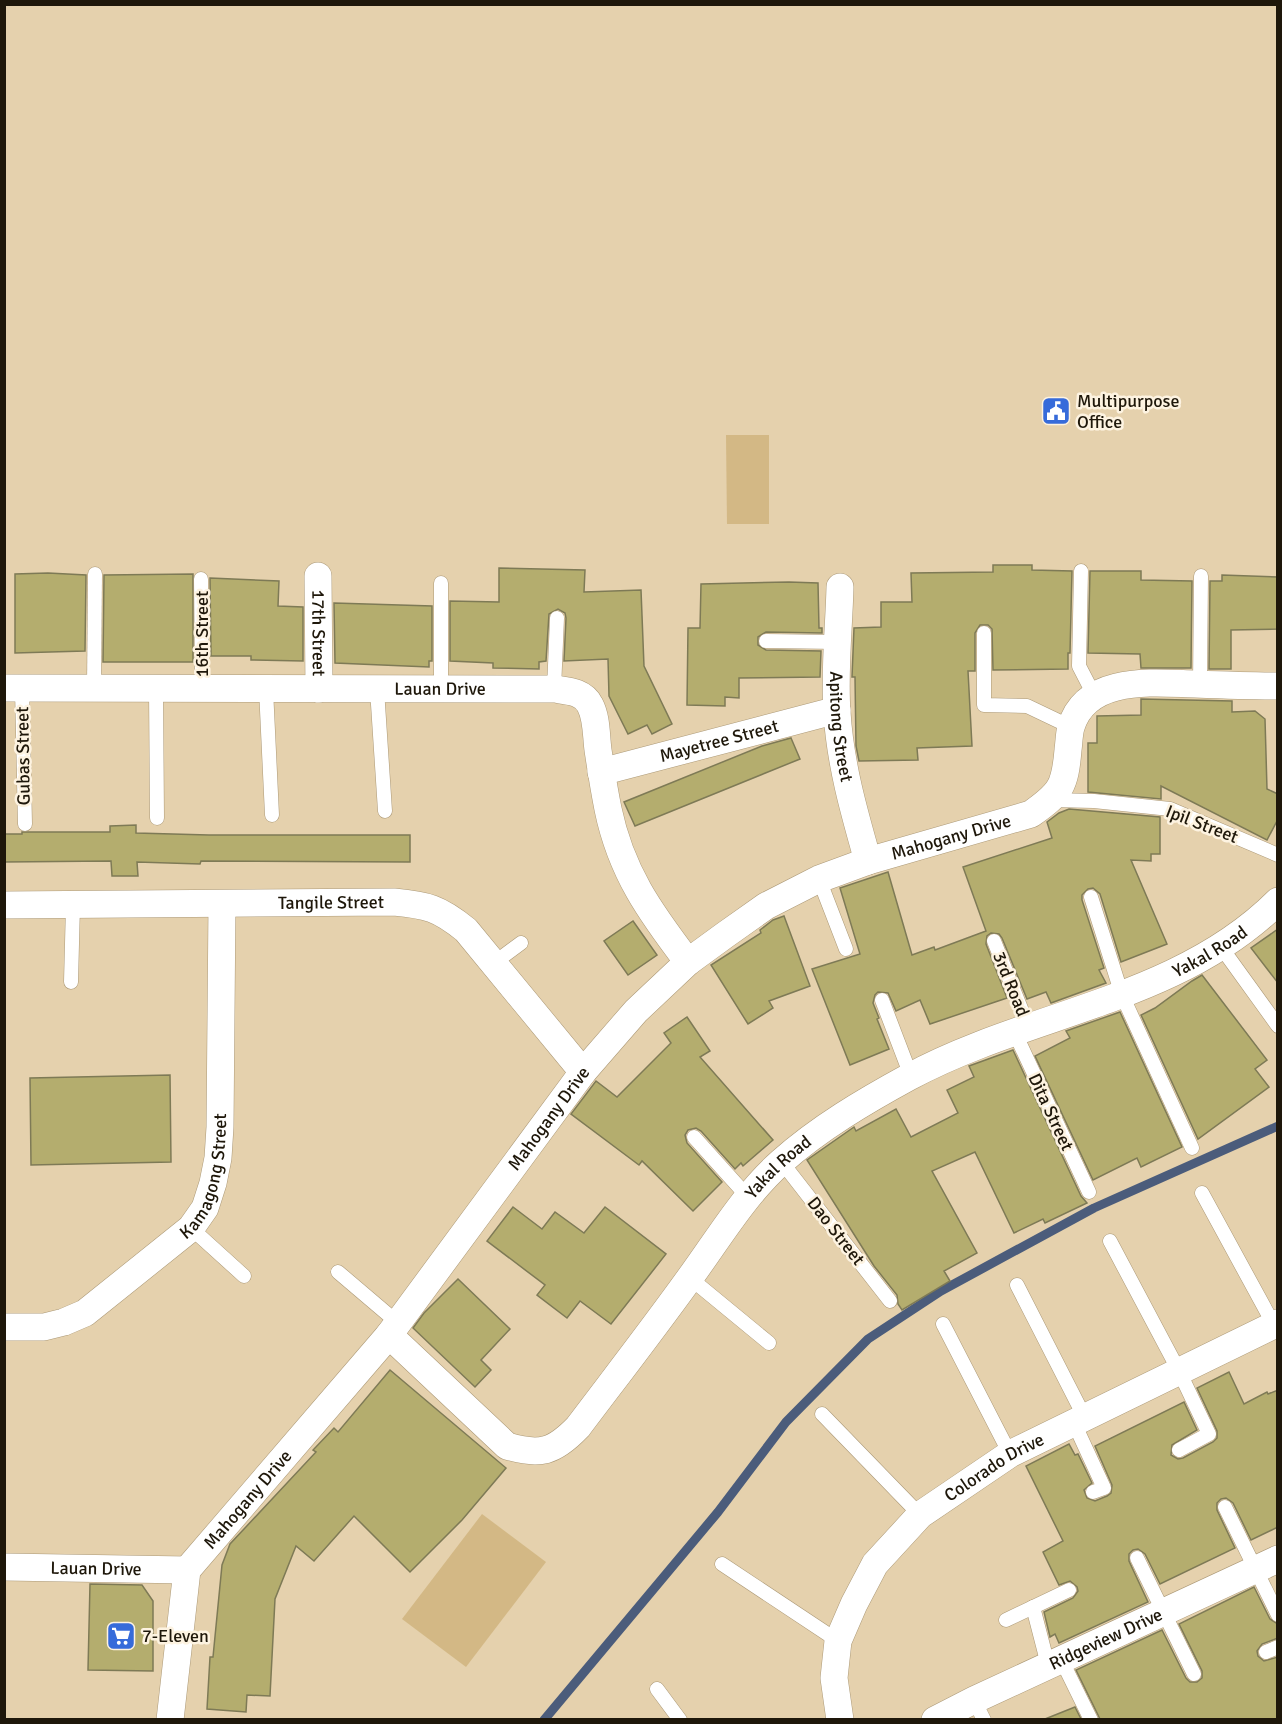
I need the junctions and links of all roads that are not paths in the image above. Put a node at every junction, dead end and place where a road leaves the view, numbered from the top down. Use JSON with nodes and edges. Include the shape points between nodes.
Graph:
{"nodes":[{"id":1,"x":1081,"y":571,"type":"dead end"},
{"id":2,"x":95,"y":574,"type":"dead end"},
{"id":3,"x":318,"y":576,"type":"dead end"},
{"id":4,"x":1201,"y":576,"type":"dead end"},
{"id":5,"x":201,"y":579,"type":"dead end"},
{"id":6,"x":441,"y":583,"type":"dead end"},
{"id":7,"x":840,"y":587,"type":"dead end"},
{"id":8,"x":557,"y":618,"type":"dead end"},
{"id":9,"x":984,"y":633,"type":"dead end"},
{"id":10,"x":766,"y":640,"type":"dead end"},
{"id":11,"x":838,"y":642,"type":"junction"},
{"id":12,"x":1200,"y":684,"type":"junction"},
{"id":13,"x":1278,"y":686,"type":"edge"},
{"id":14,"x":13,"y":688,"type":"edge"},
{"id":15,"x":94,"y":688,"type":"junction"},
{"id":16,"x":156,"y":688,"type":"junction"},
{"id":17,"x":202,"y":689,"type":"junction"},
{"id":18,"x":267,"y":689,"type":"junction"},
{"id":19,"x":319,"y":689,"type":"junction"},
{"id":20,"x":378,"y":689,"type":"junction"},
{"id":21,"x":441,"y":689,"type":"junction"},
{"id":22,"x":554,"y":689,"type":"junction"},
{"id":23,"x":1094,"y":695,"type":"junction"},
{"id":24,"x":837,"y":710,"type":"junction"},
{"id":25,"x":1071,"y":727,"type":"junction"},
{"id":26,"x":601,"y":772,"type":"junction"},
{"id":27,"x":1052,"y":800,"type":"junction"},
{"id":28,"x":386,"y":811,"type":"dead end"},
{"id":29,"x":272,"y":815,"type":"dead end"},
{"id":30,"x":157,"y":818,"type":"dead end"},
{"id":31,"x":25,"y":824,"type":"dead end"},
{"id":32,"x":1278,"y":855,"type":"edge"},
{"id":33,"x":868,"y":861,"type":"junction"},
{"id":34,"x":819,"y":879,"type":"junction"},
{"id":35,"x":1091,"y":897,"type":"dead end"},
{"id":36,"x":1278,"y":901,"type":"edge"},
{"id":37,"x":222,"y":904,"type":"junction"},
{"id":38,"x":4,"y":905,"type":"edge"},
{"id":39,"x":73,"y":905,"type":"junction"},
{"id":40,"x":994,"y":941,"type":"dead end"},
{"id":41,"x":521,"y":943,"type":"dead end"},
{"id":42,"x":1221,"y":947,"type":"junction"},
{"id":43,"x":846,"y":949,"type":"dead end"},
{"id":44,"x":494,"y":963,"type":"junction"},
{"id":45,"x":688,"y":963,"type":"junction"},
{"id":46,"x":71,"y":982,"type":"dead end"},
{"id":47,"x":1122,"y":995,"type":"junction"},
{"id":48,"x":882,"y":1000,"type":"dead end"},
{"id":49,"x":1278,"y":1026,"type":"edge"},
{"id":50,"x":1021,"y":1029,"type":"junction"},
{"id":51,"x":583,"y":1072,"type":"junction"},
{"id":52,"x":911,"y":1076,"type":"junction"},
{"id":53,"x":694,"y":1137,"type":"dead end"},
{"id":54,"x":1192,"y":1148,"type":"dead end"},
{"id":55,"x":781,"y":1161,"type":"junction"},
{"id":56,"x":1089,"y":1192,"type":"dead end"},
{"id":57,"x":1202,"y":1193,"type":"dead end"},
{"id":58,"x":747,"y":1196,"type":"junction"},
{"id":59,"x":191,"y":1228,"type":"junction"},
{"id":60,"x":1110,"y":1241,"type":"dead end"},
{"id":61,"x":338,"y":1272,"type":"dead end"},
{"id":62,"x":244,"y":1276,"type":"dead end"},
{"id":63,"x":690,"y":1278,"type":"junction"},
{"id":64,"x":1017,"y":1285,"type":"dead end"},
{"id":65,"x":890,"y":1301,"type":"dead end"},
{"id":66,"x":943,"y":1324,"type":"dead end"},
{"id":67,"x":1276,"y":1326,"type":"edge"},
{"id":68,"x":4,"y":1327,"type":"edge"},
{"id":69,"x":393,"y":1329,"type":"junction"},
{"id":70,"x":769,"y":1342,"type":"dead end"},
{"id":71,"x":1179,"y":1371,"type":"junction"},
{"id":72,"x":822,"y":1414,"type":"dead end"},
{"id":73,"x":1080,"y":1421,"type":"junction"},
{"id":74,"x":1179,"y":1450,"type":"dead end"},
{"id":75,"x":1010,"y":1454,"type":"junction"},
{"id":76,"x":1093,"y":1492,"type":"dead end"},
{"id":77,"x":1225,"y":1507,"type":"dead end"},
{"id":78,"x":920,"y":1515,"type":"junction"},
{"id":79,"x":1137,"y":1558,"type":"dead end"},
{"id":80,"x":722,"y":1564,"type":"dead end"},
{"id":81,"x":1266,"y":1564,"type":"edge"},
{"id":82,"x":4,"y":1567,"type":"edge"},
{"id":83,"x":187,"y":1570,"type":"junction"},
{"id":84,"x":1069,"y":1590,"type":"dead end"},
{"id":85,"x":1033,"y":1607,"type":"junction"},
{"id":86,"x":1164,"y":1612,"type":"junction"},
{"id":87,"x":1278,"y":1616,"type":"edge"},
{"id":88,"x":1006,"y":1620,"type":"dead end"},
{"id":89,"x":838,"y":1641,"type":"junction"},
{"id":90,"x":1055,"y":1662,"type":"junction"},
{"id":91,"x":1194,"y":1674,"type":"dead end"},
{"id":92,"x":657,"y":1689,"type":"dead end"},
{"id":93,"x":979,"y":1709,"type":"edge"},
{"id":94,"x":170,"y":1719,"type":"edge"},
{"id":95,"x":680,"y":1719,"type":"edge"},
{"id":96,"x":840,"y":1719,"type":"edge"},
{"id":97,"x":935,"y":1719,"type":"edge"},
{"id":98,"x":1091,"y":1719,"type":"edge"}],
"edges":[{"from":1,"to":23,"type":"lane","via":[[1079,666]]},
{"from":2,"to":15,"type":"lane"},
{"from":3,"to":19,"type":"street","name":"17th Street"},
{"from":4,"to":12,"type":"lane"},
{"from":5,"to":17,"type":"lane","name":"16th Street"},
{"from":6,"to":21,"type":"lane"},
{"from":7,"to":11,"type":"street","name":"Apitong Street"},
{"from":8,"to":22,"type":"lane"},
{"from":9,"to":25,"type":"lane","via":[[984,705],[1027,706]]},
{"from":10,"to":11,"type":"lane"},
{"from":11,"to":24,"type":"street","name":"Apitong Street"},
{"from":12,"to":13,"type":"street"},
{"from":12,"to":23,"type":"street","via":[[1140,683]]},
{"from":14,"to":15,"type":"street","name":"Lauan Drive"},
{"from":14,"to":31,"type":"lane","name":"Gubas Street"},
{"from":15,"to":16,"type":"street","name":"Lauan Drive"},
{"from":16,"to":17,"type":"street","name":"Lauan Drive"},
{"from":16,"to":30,"type":"lane"},
{"from":17,"to":18,"type":"street","name":"Lauan Drive"},
{"from":18,"to":19,"type":"street","name":"Lauan Drive"},
{"from":18,"to":29,"type":"lane"},
{"from":19,"to":20,"type":"street","name":"Lauan Drive"},
{"from":20,"to":21,"type":"street","name":"Lauan Drive"},
{"from":20,"to":28,"type":"lane"},
{"from":21,"to":22,"type":"street","name":"Lauan Drive"},
{"from":22,"to":26,"type":"street","name":"Lauan Drive","via":[[583,696],[590,704]]},
{"from":23,"to":25,"type":"street","via":[[1080,709]]},
{"from":24,"to":26,"type":"street","name":"Mayetree Street"},
{"from":24,"to":33,"type":"street","name":"Apitong Street","via":[[847,783]]},
{"from":25,"to":27,"type":"street","via":[[1065,777]]},
{"from":26,"to":45,"type":"street","name":"Lauan Drive","via":[[616,842],[632,882]]},
{"from":27,"to":32,"type":"lane","name":"Ipil Street","via":[[1170,809]]},
{"from":27,"to":33,"type":"street","name":"Mahogany Drive","via":[[1031,814]]},
{"from":33,"to":34,"type":"street","name":"Mahogany Drive"},
{"from":34,"to":43,"type":"lane"},
{"from":34,"to":45,"type":"street","name":"Mahogany Drive","via":[[766,906]]},
{"from":35,"to":47,"type":"lane"},
{"from":36,"to":42,"type":"street","name":"Yakal Road","via":[[1257,922]]},
{"from":37,"to":39,"type":"street","name":"Tangile Street"},
{"from":37,"to":44,"type":"street","name":"Tangile Street","via":[[421,905],[447,914]]},
{"from":37,"to":59,"type":"street","name":"Kamagong Street","via":[[218,1158],[205,1208]]},
{"from":38,"to":39,"type":"street","name":"Tangile Street"},
{"from":39,"to":46,"type":"lane"},
{"from":40,"to":50,"type":"lane","name":"3rd Road"},
{"from":41,"to":44,"type":"lane"},
{"from":42,"to":47,"type":"street","name":"Yakal Road"},
{"from":42,"to":49,"type":"lane"},
{"from":44,"to":51,"type":"street","name":"Tangile Street"},
{"from":45,"to":51,"type":"street","name":"Mahogany Drive","via":[[636,1011]]},
{"from":47,"to":50,"type":"street","name":"Yakal Road"},
{"from":47,"to":54,"type":"lane"},
{"from":48,"to":52,"type":"lane"},
{"from":50,"to":52,"type":"street","name":"Yakal Road"},
{"from":50,"to":56,"type":"lane","name":"Dita Street"},
{"from":51,"to":69,"type":"street","name":"Mahogany Drive"},
{"from":52,"to":55,"type":"street","name":"Yakal Road","via":[[858,1106]]},
{"from":53,"to":58,"type":"lane"},
{"from":55,"to":58,"type":"street","name":"Yakal Road"},
{"from":55,"to":65,"type":"lane","name":"Dao Street"},
{"from":57,"to":67,"type":"lane"},
{"from":58,"to":63,"type":"street","name":"Yakal Road"},
{"from":59,"to":62,"type":"lane"},
{"from":59,"to":68,"type":"street","name":"Kamagong Street","via":[[85,1313],[44,1327]]},
{"from":60,"to":71,"type":"lane"},
{"from":61,"to":69,"type":"lane"},
{"from":63,"to":69,"type":"street","name":"Yakal Road","via":[[578,1427],[563,1442],[546,1450],[526,1452],[507,1446]]},
{"from":63,"to":70,"type":"lane"},
{"from":64,"to":73,"type":"lane"},
{"from":66,"to":75,"type":"lane"},
{"from":67,"to":71,"type":"street","name":"Colorado Drive"},
{"from":69,"to":83,"type":"street","name":"Mahogany Drive"},
{"from":71,"to":73,"type":"street","name":"Colorado Drive"},
{"from":71,"to":74,"type":"lane","via":[[1209,1434]]},
{"from":72,"to":78,"type":"lane"},
{"from":73,"to":75,"type":"street","name":"Colorado Drive"},
{"from":73,"to":76,"type":"lane","via":[[1104,1488]]},
{"from":75,"to":78,"type":"street","name":"Colorado Drive"},
{"from":77,"to":81,"type":"lane"},
{"from":78,"to":89,"type":"street","name":"Colorado Drive","via":[[875,1564]]},
{"from":79,"to":86,"type":"lane"},
{"from":80,"to":89,"type":"lane"},
{"from":81,"to":86,"type":"street","name":"Ridgeview Drive"},
{"from":81,"to":87,"type":"lane"},
{"from":82,"to":83,"type":"street","name":"Lauan Drive"},
{"from":83,"to":94,"type":"street"},
{"from":84,"to":85,"type":"lane"},
{"from":85,"to":88,"type":"lane"},
{"from":85,"to":90,"type":"lane"},
{"from":86,"to":90,"type":"street","name":"Ridgeview Drive"},
{"from":86,"to":91,"type":"lane"},
{"from":89,"to":96,"type":"street","name":"Colorado Drive","via":[[834,1678]]},
{"from":90,"to":93,"type":"street","name":"Ridgeview Drive"},
{"from":90,"to":98,"type":"lane"},
{"from":92,"to":95,"type":"lane"},
{"from":93,"to":97,"type":"street","name":"Ridgeview Drive"}]}
